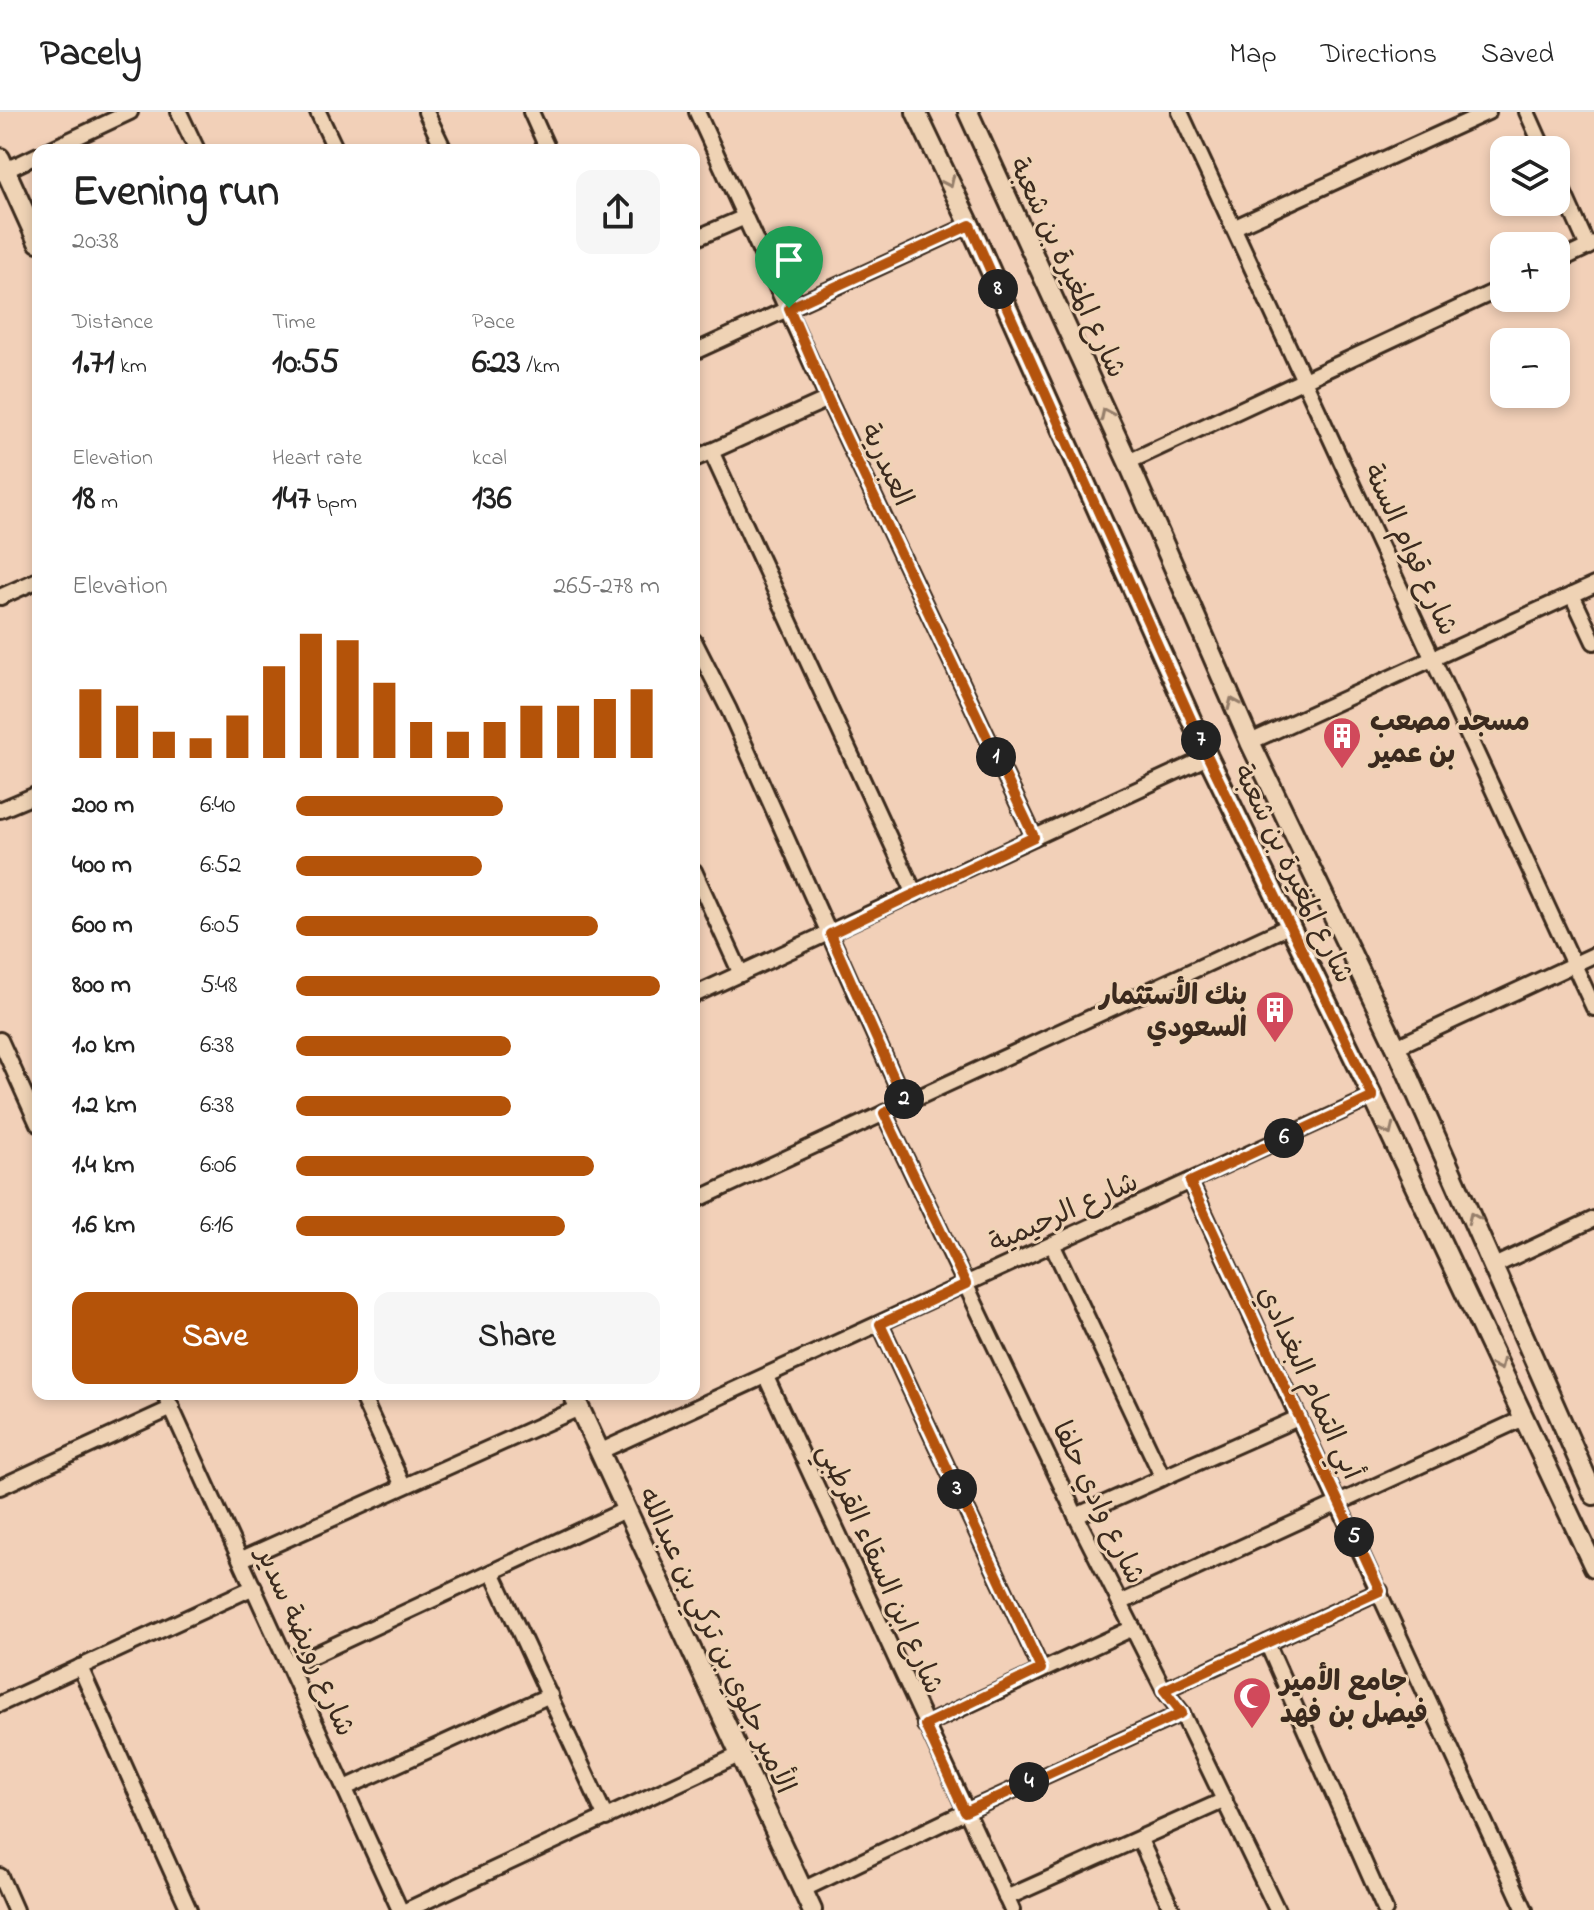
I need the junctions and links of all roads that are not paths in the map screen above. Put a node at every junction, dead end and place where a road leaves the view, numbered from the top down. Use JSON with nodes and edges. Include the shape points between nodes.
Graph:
{"nodes":[{"id":1,"x":130,"y":112,"type":"edge"},
{"id":2,"x":179,"y":112,"type":"edge"},
{"id":3,"x":318,"y":112,"type":"edge"},
{"id":4,"x":426,"y":112,"type":"edge"},
{"id":5,"x":531,"y":112,"type":"edge"},
{"id":6,"x":697,"y":112,"type":"edge"},
{"id":7,"x":916,"y":112,"type":"edge"},
{"id":8,"x":968,"y":112,"type":"edge"},
{"id":9,"x":1180,"y":112,"type":"edge"},
{"id":10,"x":1488,"y":112,"type":"edge"},
{"id":11,"x":1527,"y":112,"type":"edge"},
{"id":12,"x":1538,"y":136,"type":"edge"},
{"id":13,"x":62,"y":144,"type":"edge"},
{"id":14,"x":194,"y":144,"type":"edge"},
{"id":15,"x":333,"y":144,"type":"edge"},
{"id":16,"x":441,"y":144,"type":"edge"},
{"id":17,"x":545,"y":144,"type":"edge"},
{"id":18,"x":32,"y":157,"type":"edge"},
{"id":19,"x":2,"y":167,"type":"edge"},
{"id":20,"x":1570,"y":204,"type":"edge"},
{"id":21,"x":745,"y":217,"type":"junction"},
{"id":22,"x":970,"y":225,"type":"junction"},
{"id":23,"x":1235,"y":227,"type":"junction"},
{"id":24,"x":32,"y":230,"type":"edge"},
{"id":25,"x":700,"y":236,"type":"edge"},
{"id":26,"x":1591,"y":246,"type":"edge"},
{"id":27,"x":1570,"y":256,"type":"edge"},
{"id":28,"x":1490,"y":294,"type":"edge"},
{"id":29,"x":789,"y":308,"type":"junction"},
{"id":30,"x":700,"y":349,"type":"edge"},
{"id":31,"x":1306,"y":381,"type":"junction"},
{"id":32,"x":828,"y":399,"type":"junction"},
{"id":33,"x":711,"y":451,"type":"junction"},
{"id":34,"x":700,"y":456,"type":"edge"},
{"id":35,"x":1128,"y":462,"type":"junction"},
{"id":36,"x":32,"y":583,"type":"edge"},
{"id":37,"x":1594,"y":585,"type":"edge"},
{"id":38,"x":1572,"y":595,"type":"junction"},
{"id":39,"x":0,"y":597,"type":"edge"},
{"id":40,"x":1594,"y":642,"type":"edge"},
{"id":41,"x":700,"y":653,"type":"edge"},
{"id":42,"x":1433,"y":657,"type":"junction"},
{"id":43,"x":1250,"y":742,"type":"junction"},
{"id":44,"x":1208,"y":757,"type":"junction"},
{"id":45,"x":32,"y":797,"type":"edge"},
{"id":46,"x":0,"y":810,"type":"edge"},
{"id":47,"x":1034,"y":837,"type":"junction"},
{"id":48,"x":700,"y":884,"type":"edge"},
{"id":49,"x":915,"y":894,"type":"junction"},
{"id":50,"x":1289,"y":926,"type":"junction"},
{"id":51,"x":830,"y":934,"type":"junction"},
{"id":52,"x":1594,"y":955,"type":"edge"},
{"id":53,"x":1573,"y":965,"type":"junction"},
{"id":54,"x":741,"y":974,"type":"junction"},
{"id":55,"x":700,"y":992,"type":"edge"},
{"id":56,"x":1594,"y":1008,"type":"edge"},
{"id":57,"x":0,"y":1040,"type":"edge"},
{"id":58,"x":1396,"y":1047,"type":"junction"},
{"id":59,"x":1373,"y":1097,"type":"junction"},
{"id":60,"x":905,"y":1103,"type":"junction"},
{"id":61,"x":32,"y":1111,"type":"edge"},
{"id":62,"x":884,"y":1113,"type":"junction"},
{"id":63,"x":1190,"y":1182,"type":"junction"},
{"id":64,"x":700,"y":1198,"type":"edge"},
{"id":65,"x":1594,"y":1219,"type":"edge"},
{"id":66,"x":1053,"y":1246,"type":"junction"},
{"id":67,"x":1494,"y":1266,"type":"junction"},
{"id":68,"x":966,"y":1284,"type":"junction"},
{"id":69,"x":880,"y":1324,"type":"junction"},
{"id":70,"x":766,"y":1377,"type":"junction"},
{"id":71,"x":168,"y":1400,"type":"edge"},
{"id":72,"x":364,"y":1400,"type":"edge"},
{"id":73,"x":576,"y":1401,"type":"edge"},
{"id":74,"x":172,"y":1408,"type":"junction"},
{"id":75,"x":1298,"y":1418,"type":"junction"},
{"id":76,"x":1524,"y":1418,"type":"junction"},
{"id":77,"x":601,"y":1451,"type":"junction"},
{"id":78,"x":1163,"y":1478,"type":"junction"},
{"id":79,"x":403,"y":1486,"type":"junction"},
{"id":80,"x":0,"y":1487,"type":"edge"},
{"id":81,"x":1594,"y":1495,"type":"edge"},
{"id":82,"x":1338,"y":1503,"type":"junction"},
{"id":83,"x":627,"y":1509,"type":"junction"},
{"id":84,"x":1076,"y":1516,"type":"junction"},
{"id":85,"x":242,"y":1559,"type":"junction"},
{"id":86,"x":1594,"y":1567,"type":"edge"},
{"id":87,"x":492,"y":1572,"type":"junction"},
{"id":88,"x":254,"y":1587,"type":"junction"},
{"id":89,"x":1380,"y":1591,"type":"junction"},
{"id":90,"x":1120,"y":1603,"type":"junction"},
{"id":91,"x":1133,"y":1628,"type":"junction"},
{"id":92,"x":1267,"y":1643,"type":"junction"},
{"id":93,"x":290,"y":1666,"type":"junction"},
{"id":94,"x":80,"y":1667,"type":"junction"},
{"id":95,"x":1041,"y":1669,"type":"junction"},
{"id":96,"x":1164,"y":1690,"type":"junction"},
{"id":97,"x":550,"y":1695,"type":"junction"},
{"id":98,"x":0,"y":1704,"type":"edge"},
{"id":99,"x":1182,"y":1713,"type":"junction"},
{"id":100,"x":925,"y":1725,"type":"junction"},
{"id":101,"x":739,"y":1755,"type":"junction"},
{"id":102,"x":345,"y":1788,"type":"junction"},
{"id":103,"x":1225,"y":1800,"type":"junction"},
{"id":104,"x":965,"y":1812,"type":"junction"},
{"id":105,"x":606,"y":1818,"type":"junction"},
{"id":106,"x":1140,"y":1840,"type":"junction"},
{"id":107,"x":0,"y":1876,"type":"edge"},
{"id":108,"x":802,"y":1890,"type":"junction"},
{"id":109,"x":1009,"y":1904,"type":"edge"},
{"id":110,"x":15,"y":1910,"type":"edge"},
{"id":111,"x":189,"y":1910,"type":"edge"},
{"id":112,"x":400,"y":1910,"type":"edge"},
{"id":113,"x":407,"y":1910,"type":"edge"},
{"id":114,"x":812,"y":1910,"type":"edge"},
{"id":115,"x":1172,"y":1910,"type":"edge"},
{"id":116,"x":1277,"y":1910,"type":"edge"},
{"id":117,"x":1385,"y":1910,"type":"edge"},
{"id":118,"x":1525,"y":1910,"type":"edge"}],
"edges":[{"from":1,"to":13,"type":"street"},
{"from":2,"to":14,"type":"street"},
{"from":3,"to":15,"type":"street"},
{"from":4,"to":16,"type":"street"},
{"from":5,"to":17,"type":"street"},
{"from":6,"to":21,"type":"street","name":"العبدرية"},
{"from":7,"to":22,"type":"street","name":"شارع المغيرة بن شعبة","one_way":true},
{"from":35,"to":8,"type":"street","name":"شارع المغيرة بن شعبة","one_way":true},
{"from":9,"to":23,"type":"street","name":"شارع قوام السنة"},
{"from":10,"to":23,"type":"street"},
{"from":11,"to":12,"type":"street"},
{"from":18,"to":19,"type":"street"},
{"from":19,"to":24,"type":"street"},
{"from":20,"to":26,"type":"street"},
{"from":21,"to":25,"type":"street"},
{"from":21,"to":29,"type":"street","name":"العبدرية"},
{"from":22,"to":29,"type":"street"},
{"from":22,"to":44,"type":"street","name":"شارع المغيرة بن شعبة"},
{"from":23,"to":31,"type":"street","name":"شارع قوام السنة"},
{"from":26,"to":27,"type":"street"},
{"from":28,"to":31,"type":"street"},
{"from":29,"to":30,"type":"street"},
{"from":29,"to":32,"type":"street","name":"العبدرية"},
{"from":31,"to":35,"type":"street"},
{"from":31,"to":42,"type":"street","name":"شارع قوام السنة"},
{"from":32,"to":33,"type":"street"},
{"from":32,"to":47,"type":"street","name":"العبدرية"},
{"from":33,"to":34,"type":"street"},
{"from":33,"to":49,"type":"street"},
{"from":43,"to":35,"type":"street","name":"شارع المغيرة بن شعبة","one_way":true},
{"from":36,"to":39,"type":"street"},
{"from":37,"to":38,"type":"street"},
{"from":38,"to":40,"type":"street"},
{"from":38,"to":42,"type":"street"},
{"from":41,"to":51,"type":"street"},
{"from":42,"to":43,"type":"street"},
{"from":42,"to":53,"type":"street","name":"شارع قوام السنة"},
{"from":43,"to":58,"type":"street","name":"شارع المغيرة بن شعبة"},
{"from":44,"to":47,"type":"street"},
{"from":44,"to":50,"type":"street","name":"شارع المغيرة بن شعبة"},
{"from":45,"to":46,"type":"street"},
{"from":47,"to":49,"type":"street"},
{"from":48,"to":54,"type":"street"},
{"from":49,"to":51,"type":"street"},
{"from":50,"to":59,"type":"street","name":"شارع المغيرة بن شعبة"},
{"from":50,"to":60,"type":"street"},
{"from":51,"to":54,"type":"street"},
{"from":51,"to":60,"type":"street"},
{"from":52,"to":53,"type":"street"},
{"from":53,"to":56,"type":"street","name":"شارع قوام السنة"},
{"from":53,"to":58,"type":"street"},
{"from":54,"to":55,"type":"street"},
{"from":57,"to":61,"type":"street"},
{"from":67,"to":58,"type":"street","name":"شارع المغيرة بن شعبة","one_way":true},
{"from":59,"to":63,"type":"street","name":"شارع الرحيمية"},
{"from":59,"to":76,"type":"street","name":"شارع المغيرة بن شعبة","one_way":true},
{"from":60,"to":62,"type":"street"},
{"from":62,"to":64,"type":"street"},
{"from":62,"to":68,"type":"street","name":"شارع وادي حلفا"},
{"from":63,"to":66,"type":"street","name":"شارع الرحيمية"},
{"from":63,"to":75,"type":"street","name":"أبي التمام البغدادي"},
{"from":65,"to":67,"type":"street"},
{"from":66,"to":68,"type":"street","name":"شارع الرحيمية"},
{"from":66,"to":78,"type":"street"},
{"from":67,"to":81,"type":"street","name":"شارع المغيرة بن شعبة"},
{"from":68,"to":69,"type":"street","name":"شارع الرحيمية"},
{"from":68,"to":84,"type":"street","name":"شارع وادي حلفا"},
{"from":69,"to":70,"type":"street","name":"شارع الرحيمية"},
{"from":69,"to":95,"type":"street"},
{"from":70,"to":77,"type":"street","name":"شارع الرحيمية"},
{"from":70,"to":100,"type":"street","name":"شارع ابن السقاء القرطبي"},
{"from":71,"to":74,"type":"street","name":"شارع رويضة سدير"},
{"from":72,"to":79,"type":"street"},
{"from":73,"to":77,"type":"street","name":"الأمير جلوي بن تركي بن عبدالله"},
{"from":73,"to":79,"type":"street"},
{"from":74,"to":80,"type":"street"},
{"from":74,"to":85,"type":"street","name":"شارع رويضة سدير"},
{"from":75,"to":78,"type":"street"},
{"from":75,"to":82,"type":"street","name":"أبي التمام البغدادي"},
{"from":76,"to":82,"type":"street"},
{"from":76,"to":86,"type":"street","name":"شارع المغيرة بن شعبة"},
{"from":77,"to":83,"type":"street","name":"الأمير جلوي بن تركي بن عبدالله"},
{"from":78,"to":84,"type":"street"},
{"from":79,"to":85,"type":"street"},
{"from":82,"to":89,"type":"street","name":"أبي التمام البغدادي"},
{"from":82,"to":90,"type":"street"},
{"from":83,"to":87,"type":"street"},
{"from":83,"to":101,"type":"street","name":"الأمير جلوي بن تركي بن عبدالله"},
{"from":84,"to":90,"type":"street","name":"شارع وادي حلفا"},
{"from":85,"to":88,"type":"street","name":"شارع رويضة سدير"},
{"from":87,"to":93,"type":"street"},
{"from":87,"to":97,"type":"street"},
{"from":88,"to":93,"type":"street","name":"شارع رويضة سدير"},
{"from":88,"to":94,"type":"street"},
{"from":89,"to":92,"type":"street"},
{"from":89,"to":118,"type":"street","name":"أبي التمام البغدادي"},
{"from":90,"to":91,"type":"street","name":"شارع وادي حلفا"},
{"from":91,"to":95,"type":"street"},
{"from":91,"to":96,"type":"street","name":"شارع وادي حلفا"},
{"from":92,"to":96,"type":"street"},
{"from":92,"to":117,"type":"street"},
{"from":93,"to":102,"type":"street","name":"شارع رويضة سدير"},
{"from":94,"to":98,"type":"street"},
{"from":94,"to":111,"type":"street"},
{"from":95,"to":100,"type":"street"},
{"from":96,"to":99,"type":"street","name":"شارع وادي حلفا"},
{"from":97,"to":102,"type":"street"},
{"from":97,"to":105,"type":"street"},
{"from":99,"to":103,"type":"street","name":"شارع وادي حلفا"},
{"from":99,"to":104,"type":"street"},
{"from":100,"to":104,"type":"street","name":"شارع ابن السقاء القرطبي"},
{"from":101,"to":105,"type":"street"},
{"from":101,"to":108,"type":"street","name":"الأمير جلوي بن تركي بن عبدالله"},
{"from":102,"to":112,"type":"street","name":"شارع رويضة سدير"},
{"from":103,"to":106,"type":"street"},
{"from":103,"to":116,"type":"street","name":"شارع وادي حلفا"},
{"from":104,"to":108,"type":"street"},
{"from":104,"to":109,"type":"street","name":"شارع ابن السقاء القرطبي"},
{"from":105,"to":113,"type":"street"},
{"from":106,"to":109,"type":"street"},
{"from":106,"to":115,"type":"street"},
{"from":107,"to":110,"type":"street"},
{"from":108,"to":114,"type":"street","name":"الأمير جلوي بن تركي بن عبدالله"}]}
